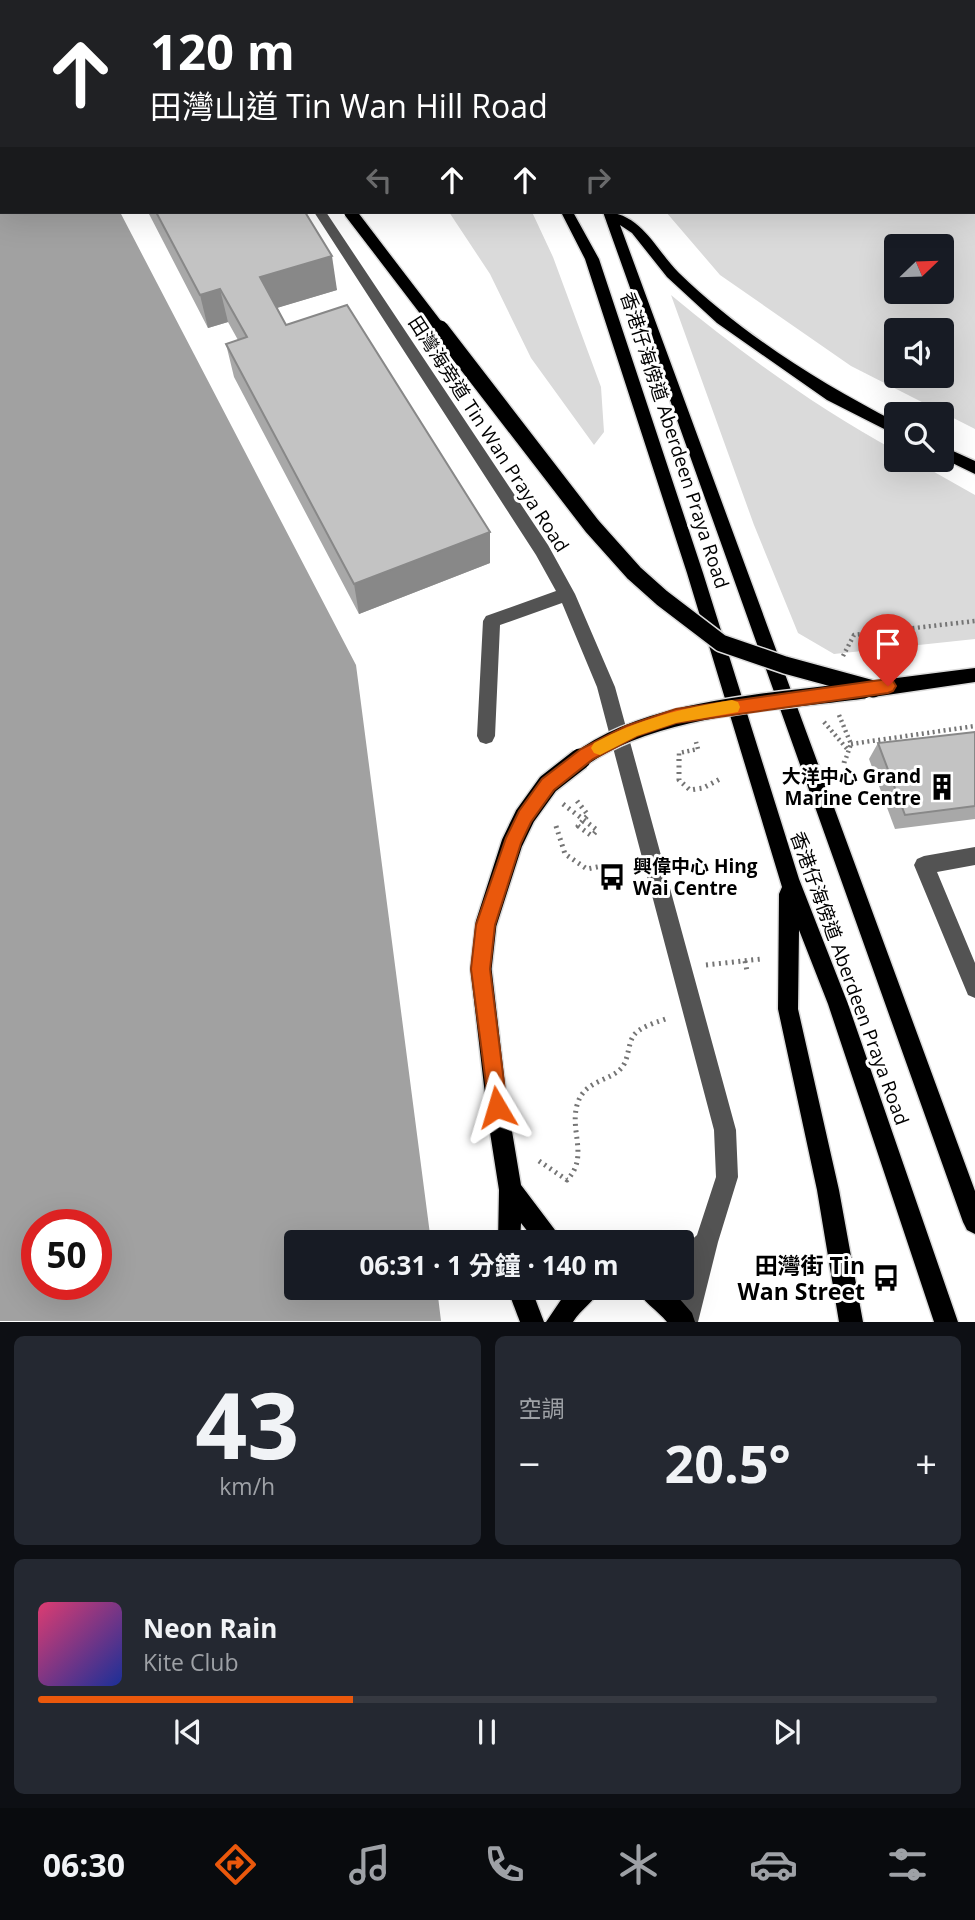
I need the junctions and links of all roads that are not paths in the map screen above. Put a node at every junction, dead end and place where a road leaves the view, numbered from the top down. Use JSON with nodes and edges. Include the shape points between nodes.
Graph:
{"nodes":[{"id":1,"x":321,"y":214,"type":"edge"},
{"id":2,"x":352,"y":214,"type":"edge"},
{"id":3,"x":568,"y":214,"type":"edge"},
{"id":4,"x":610,"y":214,"type":"edge"},
{"id":5,"x":612,"y":214,"type":"edge"},
{"id":6,"x":884,"y":423,"type":"edge"},
{"id":7,"x":954,"y":458,"type":"edge"},
{"id":8,"x":975,"y":468,"type":"edge"},
{"id":9,"x":567,"y":594,"type":"junction"},
{"id":10,"x":975,"y":676,"type":"edge"},
{"id":11,"x":873,"y":689,"type":"junction"},
{"id":12,"x":486,"y":736,"type":"dead end"},
{"id":13,"x":975,"y":856,"type":"edge"},
{"id":14,"x":789,"y":879,"type":"junction"},
{"id":15,"x":975,"y":988,"type":"edge"},
{"id":16,"x":510,"y":1190,"type":"junction"},
{"id":17,"x":975,"y":1222,"type":"edge"},
{"id":18,"x":509,"y":1230,"type":"edge"},
{"id":19,"x":541,"y":1230,"type":"edge"},
{"id":20,"x":706,"y":1242,"type":"junction"},
{"id":21,"x":694,"y":1254,"type":"edge"},
{"id":22,"x":524,"y":1300,"type":"edge"},
{"id":23,"x":573,"y":1300,"type":"edge"},
{"id":24,"x":665,"y":1300,"type":"edge"},
{"id":25,"x":532,"y":1321,"type":"edge"},
{"id":26,"x":558,"y":1321,"type":"edge"},
{"id":27,"x":684,"y":1321,"type":"edge"},
{"id":28,"x":851,"y":1321,"type":"edge"},
{"id":29,"x":946,"y":1321,"type":"edge"}],
"edges":[{"from":1,"to":9,"type":"street","name":"田灣海旁道 Tin Wan Praya Road","via":[[496,477]]},
{"from":2,"to":11,"type":"main road","bridge":true,"via":[[592,526],[634,573],[721,643]]},
{"from":3,"to":14,"type":"main road","name":"香港仔海傍道 Aberdeen Praya Road","via":[[592,260]]},
{"from":4,"to":17,"type":"main road","name":"香港仔海傍道 Aberdeen Praya Road"},
{"from":5,"to":6,"type":"main road","via":[[637,230],[672,274],[722,320],[832,396]]},
{"from":7,"to":8,"type":"main road"},
{"from":9,"to":12,"type":"street","via":[[492,621]]},
{"from":9,"to":20,"type":"street","name":"田灣海旁道 Tin Wan Praya Road","via":[[606,687],[725,1130],[727,1177]]},
{"from":10,"to":11,"type":"main road"},
{"from":11,"to":16,"type":"main road","bridge":true,"via":[[676,716],[587,754],[548,784],[525,816],[497,885],[481,969]]},
{"from":13,"to":15,"type":"street","via":[[924,864]]},
{"from":14,"to":28,"type":"main road","via":[[788,1009]]},
{"from":14,"to":29,"type":"main road","name":"香港仔海傍道 Aberdeen Praya Road","via":[[838,1004]]},
{"from":16,"to":18,"type":"main road"},
{"from":16,"to":19,"type":"main road"},
{"from":20,"to":21,"type":"street"},
{"from":20,"to":27,"type":"street","name":"田灣海旁道 Tin Wan Praya Road"},
{"from":22,"to":25,"type":"main road"},
{"from":23,"to":26,"type":"main road"},
{"from":24,"to":27,"type":"main road"}]}
